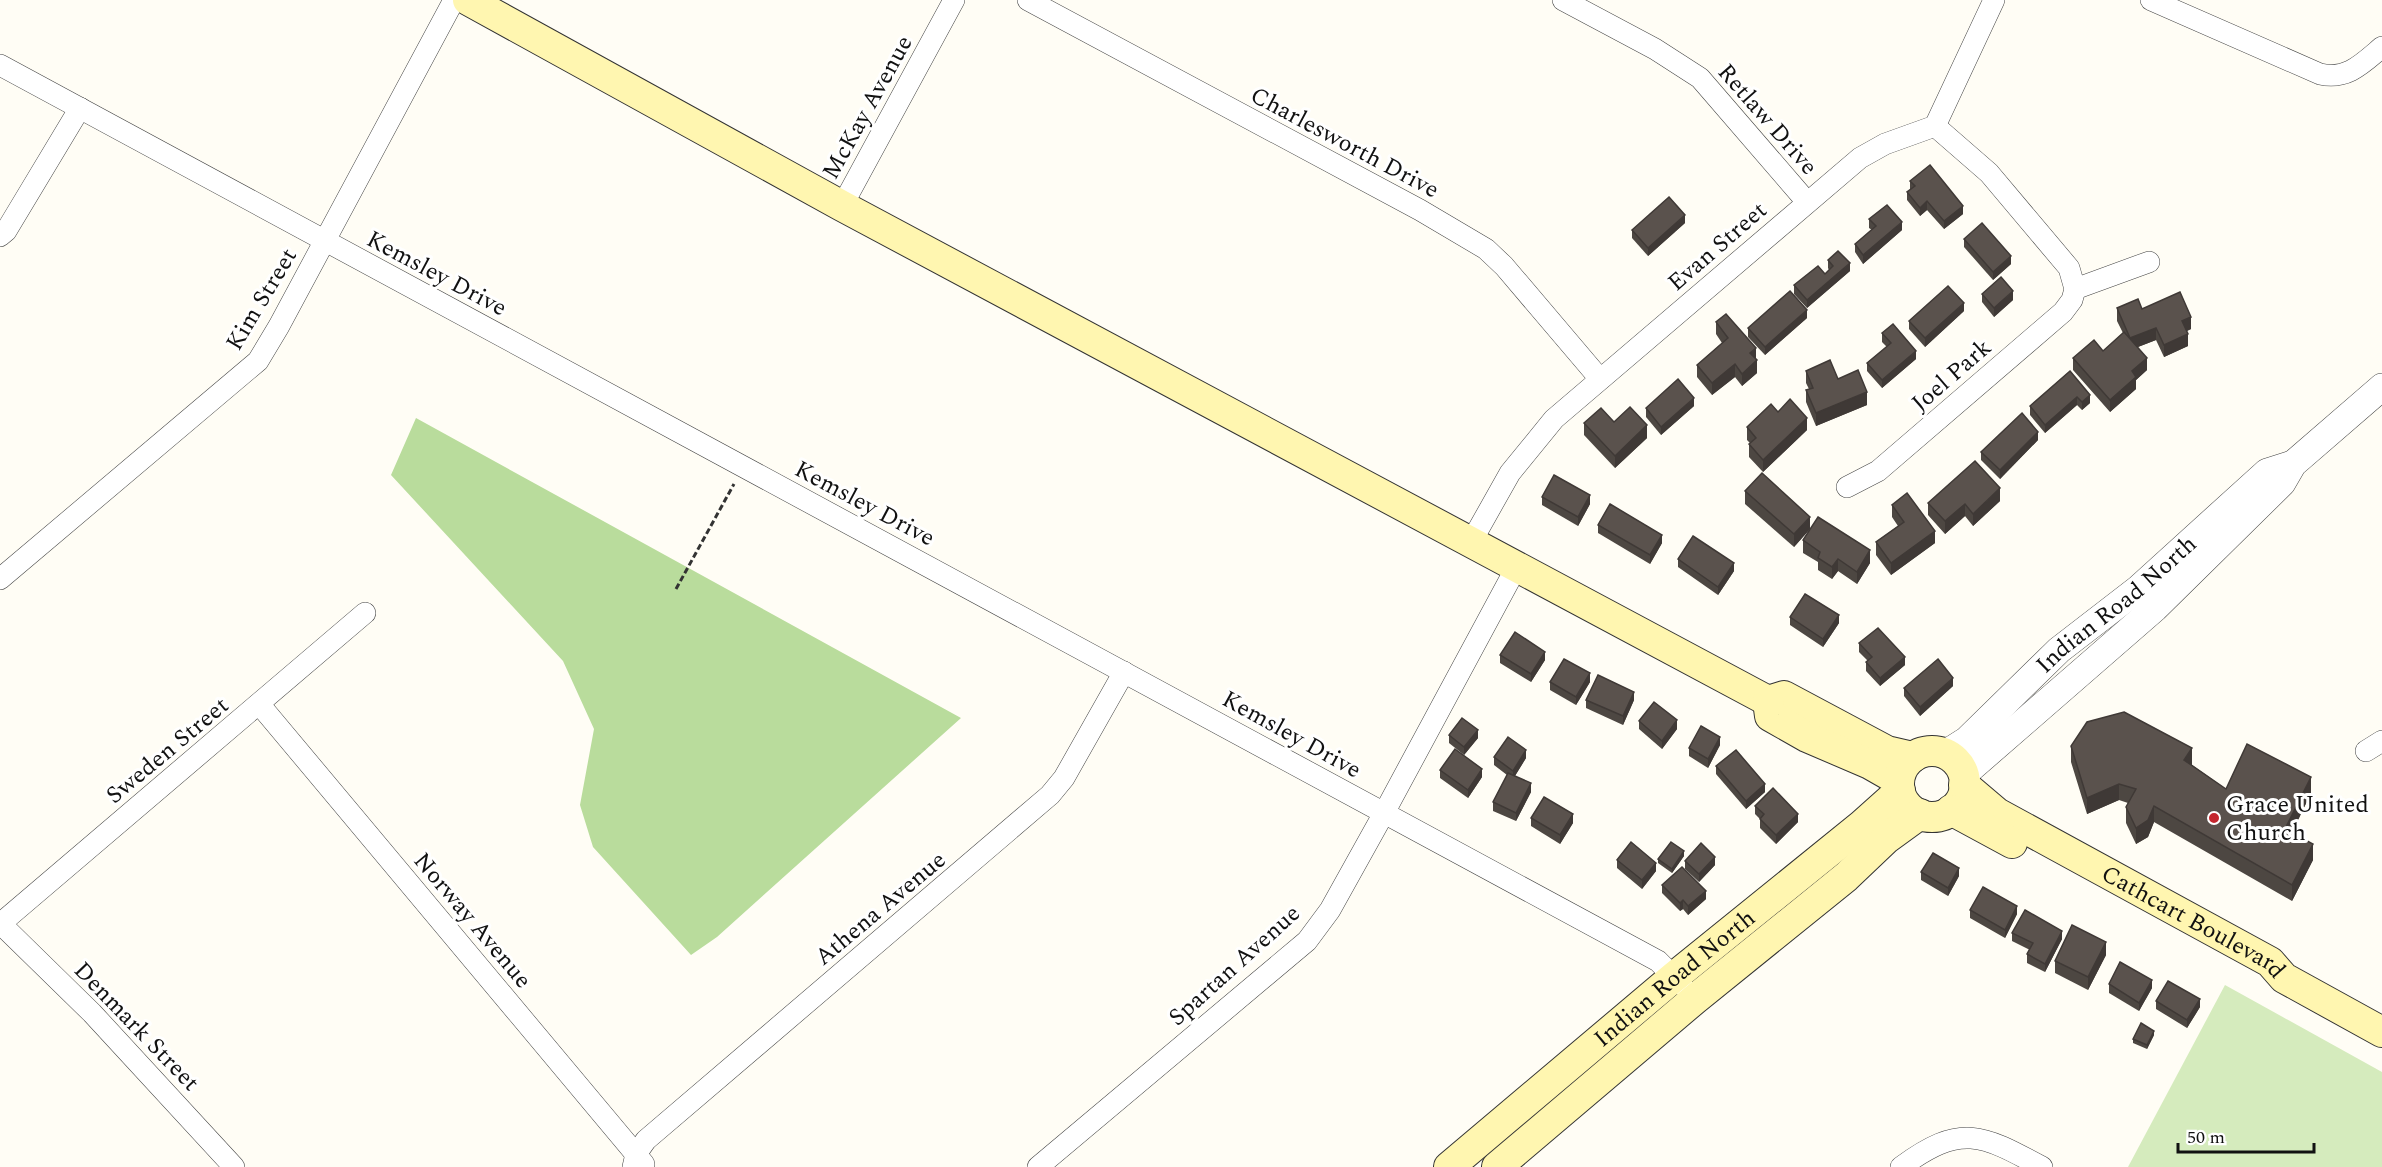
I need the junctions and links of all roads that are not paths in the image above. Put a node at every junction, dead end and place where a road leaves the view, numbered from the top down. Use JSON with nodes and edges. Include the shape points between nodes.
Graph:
{"nodes":[{"id":1,"x":454,"y":0,"type":"edge"},
{"id":2,"x":468,"y":0,"type":"edge"},
{"id":3,"x":954,"y":0,"type":"edge"},
{"id":4,"x":1028,"y":0,"type":"edge"},
{"id":5,"x":1563,"y":0,"type":"edge"},
{"id":6,"x":1994,"y":0,"type":"edge"},
{"id":7,"x":2151,"y":0,"type":"edge"},
{"id":8,"x":2382,"y":47,"type":"edge"},
{"id":9,"x":0,"y":64,"type":"edge"},
{"id":10,"x":80,"y":108,"type":"junction"},
{"id":11,"x":1935,"y":126,"type":"junction"},
{"id":12,"x":1807,"y":202,"type":"junction"},
{"id":13,"x":842,"y":206,"type":"junction"},
{"id":14,"x":0,"y":236,"type":"edge"},
{"id":15,"x":325,"y":241,"type":"junction"},
{"id":16,"x":2149,"y":262,"type":"dead end"},
{"id":17,"x":2075,"y":289,"type":"junction"},
{"id":18,"x":1600,"y":379,"type":"junction"},
{"id":19,"x":2382,"y":387,"type":"edge"},
{"id":20,"x":1847,"y":486,"type":"dead end"},
{"id":21,"x":1470,"y":544,"type":"junction"},
{"id":22,"x":1516,"y":568,"type":"junction"},
{"id":23,"x":0,"y":579,"type":"edge"},
{"id":24,"x":365,"y":613,"type":"dead end"},
{"id":25,"x":1124,"y":672,"type":"junction"},
{"id":26,"x":260,"y":705,"type":"junction"},
{"id":27,"x":1904,"y":777,"type":"junction"},
{"id":28,"x":1956,"y":781,"type":"junction"},
{"id":29,"x":1384,"y":813,"type":"junction"},
{"id":30,"x":1920,"y":814,"type":"junction"},
{"id":31,"x":0,"y":924,"type":"edge"},
{"id":32,"x":1674,"y":976,"type":"junction"},
{"id":33,"x":1695,"y":999,"type":"junction"},
{"id":34,"x":2382,"y":1032,"type":"edge"},
{"id":35,"x":638,"y":1163,"type":"edge"},
{"id":36,"x":234,"y":1167,"type":"edge"},
{"id":37,"x":1038,"y":1167,"type":"edge"},
{"id":38,"x":1449,"y":1167,"type":"edge"},
{"id":39,"x":1497,"y":1167,"type":"edge"},
{"id":40,"x":1901,"y":1167,"type":"edge"},
{"id":41,"x":2042,"y":1167,"type":"edge"}],
"edges":[{"from":1,"to":15,"type":"street","name":"Kim Street"},
{"from":2,"to":13,"type":"main road"},
{"from":3,"to":13,"type":"street","name":"McKay Avenue"},
{"from":4,"to":18,"type":"street","name":"Charlesworth Drive","via":[[1486,249]]},
{"from":5,"to":12,"type":"street","name":"Retlaw Drive","via":[[1700,78]]},
{"from":6,"to":11,"type":"street"},
{"from":7,"to":8,"type":"street","via":[[2333,77],[2356,69]]},
{"from":9,"to":10,"type":"street","name":"Kemsley Drive"},
{"from":10,"to":14,"type":"street"},
{"from":10,"to":15,"type":"street","name":"Kemsley Drive"},
{"from":11,"to":12,"type":"street","name":"Evan Street","via":[[1873,150]]},
{"from":11,"to":17,"type":"street","via":[[1989,173],[2069,268]]},
{"from":12,"to":18,"type":"street","name":"Evan Street"},
{"from":13,"to":21,"type":"main road"},
{"from":15,"to":23,"type":"street","name":"Kim Street","via":[[273,336],[247,372]]},
{"from":15,"to":25,"type":"street","name":"Kemsley Drive"},
{"from":16,"to":17,"type":"street"},
{"from":17,"to":20,"type":"street","name":"Joel Park","via":[[2063,312],[1878,471]]},
{"from":18,"to":21,"type":"street","name":"Evan Street","via":[[1530,445],[1500,488]]},
{"from":19,"to":28,"type":"street","name":"Indian Road North","via":[[2293,464],[2282,483],[2186,579]]},
{"from":21,"to":22,"type":"main road"},
{"from":22,"to":27,"type":"main road","via":[[1768,701],[1770,716],[1807,737]]},
{"from":22,"to":29,"type":"street","name":"Spartan Avenue"},
{"from":24,"to":26,"type":"street","name":"Sweden Street"},
{"from":25,"to":29,"type":"street","name":"Kemsley Drive"},
{"from":25,"to":35,"type":"street","name":"Athena Avenue","via":[[1064,778],[1050,795],[646,1140]]},
{"from":26,"to":31,"type":"street","name":"Sweden Street"},
{"from":26,"to":35,"type":"street","name":"Norway Avenue"},
{"from":27,"to":28,"type":"main road","via":[[1929,752]]},
{"from":27,"to":30,"type":"main road","via":[[1905,803]]},
{"from":27,"to":32,"type":"main road","name":"Indian Road North"},
{"from":28,"to":30,"type":"main road","via":[[1933,817]]},
{"from":28,"to":34,"type":"main road","name":"Cathcart Boulevard","via":[[2265,979],[2284,978]]},
{"from":29,"to":32,"type":"street","name":"Kemsley Drive","via":[[1658,962]]},
{"from":29,"to":37,"type":"street","name":"Spartan Avenue","via":[[1330,910],[1306,941]]},
{"from":30,"to":33,"type":"main road","name":"Indian Road North"},
{"from":31,"to":36,"type":"street","name":"Denmark Street","via":[[92,1013]]},
{"from":32,"to":33,"type":"street","name":"Kemsley Drive"},
{"from":32,"to":38,"type":"main road","name":"Indian Road North"},
{"from":33,"to":39,"type":"main road","name":"Indian Road North"},
{"from":40,"to":41,"type":"street","via":[[1940,1143],[1961,1137],[2000,1144]]}]}
